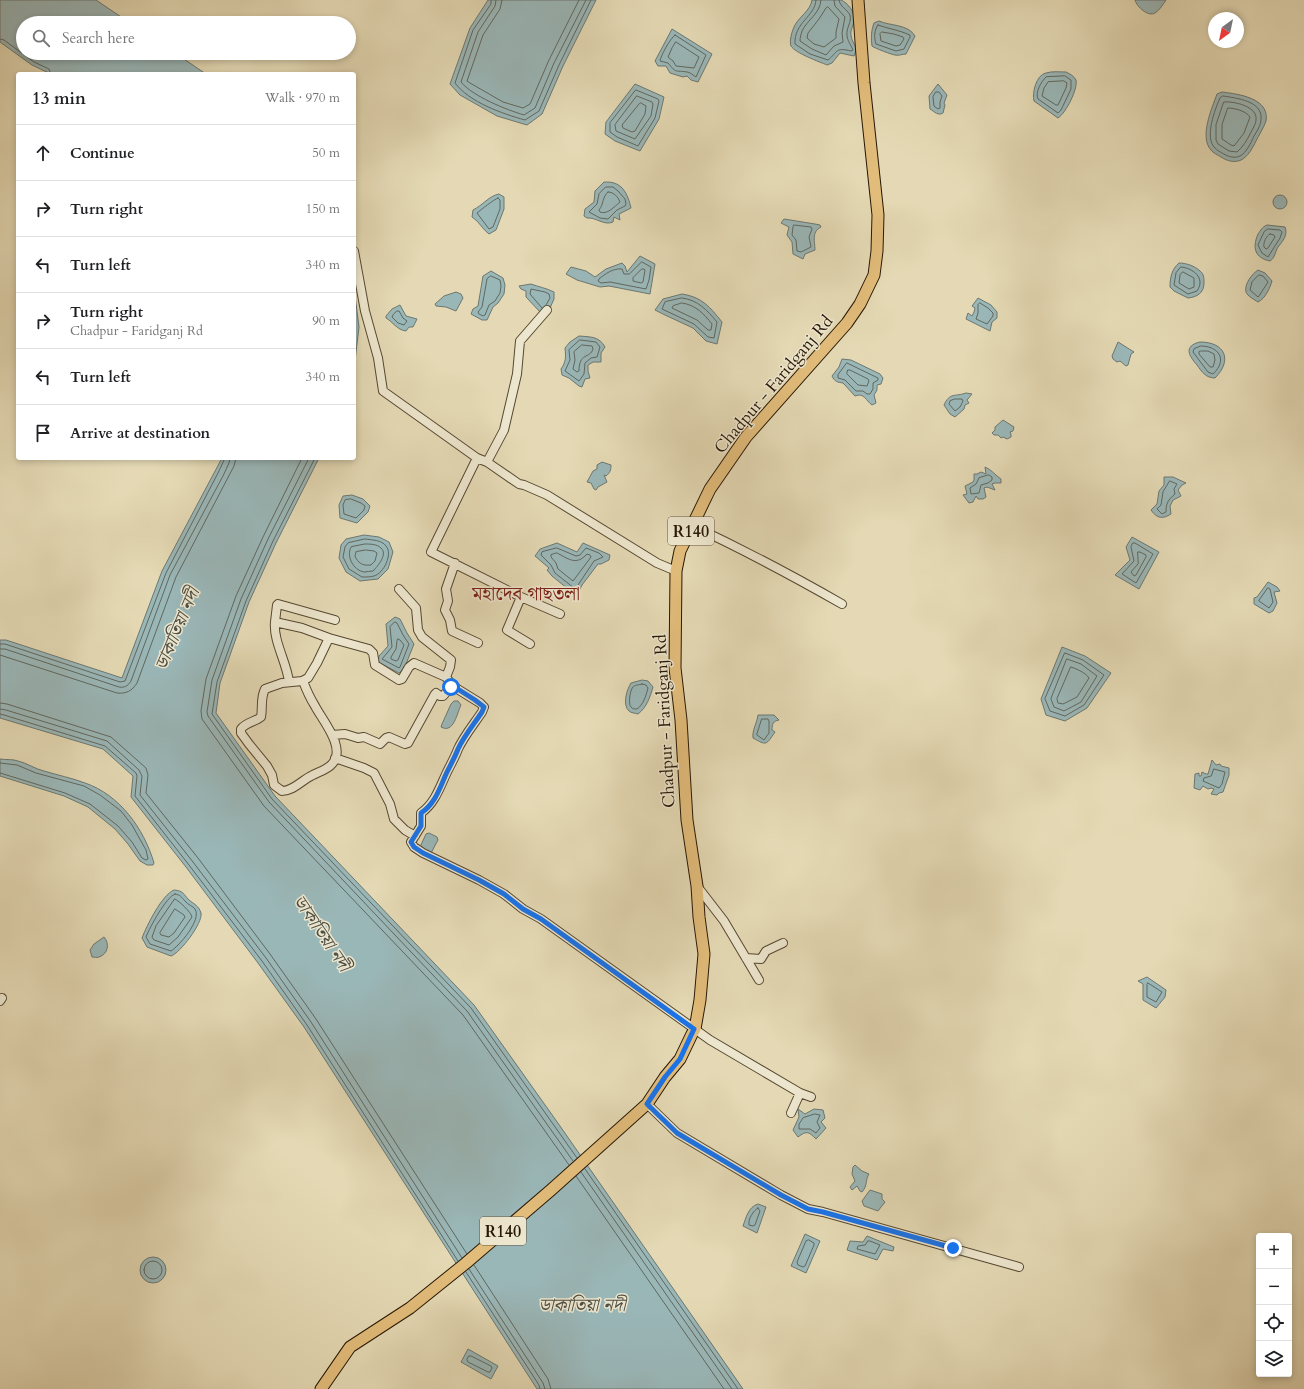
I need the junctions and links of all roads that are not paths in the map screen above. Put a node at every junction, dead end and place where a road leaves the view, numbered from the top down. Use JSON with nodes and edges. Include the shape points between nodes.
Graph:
{"nodes":[{"id":1,"x":858,"y":0,"type":"edge"},
{"id":2,"x":356,"y":263,"type":"edge"},
{"id":3,"x":547,"y":310,"type":"dead end"},
{"id":4,"x":477,"y":458,"type":"junction"},
{"id":5,"x":487,"y":462,"type":"junction"},
{"id":6,"x":693,"y":526,"type":"junction"},
{"id":7,"x":455,"y":563,"type":"junction"},
{"id":8,"x":676,"y":571,"type":"junction"},
{"id":9,"x":399,"y":590,"type":"dead end"},
{"id":10,"x":521,"y":597,"type":"junction"},
{"id":11,"x":842,"y":604,"type":"dead end"},
{"id":12,"x":560,"y":614,"type":"dead end"},
{"id":13,"x":335,"y":620,"type":"dead end"},
{"id":14,"x":275,"y":622,"type":"junction"},
{"id":15,"x":329,"y":638,"type":"junction"},
{"id":16,"x":478,"y":643,"type":"dead end"},
{"id":17,"x":530,"y":644,"type":"dead end"},
{"id":18,"x":446,"y":677,"type":"junction"},
{"id":19,"x":303,"y":681,"type":"junction"},
{"id":20,"x":289,"y":682,"type":"junction"},
{"id":21,"x":451,"y":685,"type":"junction"},
{"id":22,"x":332,"y":735,"type":"junction"},
{"id":23,"x":335,"y":758,"type":"junction"},
{"id":24,"x":415,"y":836,"type":"junction"},
{"id":25,"x":697,"y":886,"type":"junction"},
{"id":26,"x":783,"y":943,"type":"dead end"},
{"id":27,"x":746,"y":958,"type":"junction"},
{"id":28,"x":759,"y":980,"type":"dead end"},
{"id":29,"x":694,"y":1029,"type":"junction"},
{"id":30,"x":800,"y":1093,"type":"junction"},
{"id":31,"x":811,"y":1097,"type":"dead end"},
{"id":32,"x":647,"y":1104,"type":"junction"},
{"id":33,"x":791,"y":1113,"type":"dead end"},
{"id":34,"x":1019,"y":1267,"type":"dead end"},
{"id":35,"x":322,"y":1389,"type":"edge"}],
"edges":[{"from":1,"to":6,"type":"main road","name":"Chadpur - Faridganj Rd","number":"R140","via":[[878,215],[874,275],[860,304],[847,323],[746,437],[710,489]]},
{"from":2,"to":4,"type":"street","via":[[364,311],[378,358],[383,391]]},
{"from":3,"to":5,"type":"street","via":[[520,341],[517,374],[504,430]]},
{"from":4,"to":5,"type":"street"},
{"from":4,"to":7,"type":"street","via":[[431,552]]},
{"from":5,"to":8,"type":"street","via":[[519,484],[547,495],[657,563]]},
{"from":6,"to":8,"type":"main road","name":"Chadpur - Faridganj Rd","number":"R140","via":[[680,551]]},
{"from":6,"to":11,"type":"street","via":[[790,574]]},
{"from":7,"to":10,"type":"street"},
{"from":7,"to":16,"type":"street","via":[[446,590],[448,601],[445,610],[452,631]]},
{"from":8,"to":25,"type":"main road","name":"Chadpur - Faridganj Rd","number":"R140","via":[[675,668],[687,820]]},
{"from":9,"to":18,"type":"street","via":[[416,608],[418,630],[422,637],[451,660]]},
{"from":10,"to":12,"type":"street"},
{"from":10,"to":17,"type":"street","via":[[507,630]]},
{"from":13,"to":14,"type":"street","via":[[278,604]]},
{"from":14,"to":15,"type":"street"},
{"from":14,"to":20,"type":"street"},
{"from":15,"to":18,"type":"street","via":[[369,649],[373,653],[375,664],[399,680],[414,663]]},
{"from":15,"to":19,"type":"street","via":[[312,672]]},
{"from":18,"to":21,"type":"street"},
{"from":19,"to":20,"type":"street"},
{"from":19,"to":22,"type":"street","via":[[314,706]]},
{"from":20,"to":23,"type":"street","via":[[265,689],[261,701],[261,716],[244,725],[241,733],[268,766],[274,785],[282,791],[291,789],[328,768]]},
{"from":21,"to":22,"type":"street","via":[[443,696],[435,694],[408,743],[389,737],[380,744],[364,737]]},
{"from":21,"to":24,"type":"street","via":[[484,707],[463,741],[439,791],[430,806],[421,813],[421,826]]},
{"from":22,"to":23,"type":"street","via":[[336,745]]},
{"from":23,"to":24,"type":"street","via":[[374,773],[390,804],[394,819]]},
{"from":24,"to":29,"type":"street","via":[[411,842],[414,847],[504,894]]},
{"from":25,"to":27,"type":"street","via":[[724,921]]},
{"from":25,"to":29,"type":"main road","name":"Chadpur - Faridganj Rd","number":"R140","via":[[704,954],[700,1000]]},
{"from":26,"to":27,"type":"street","via":[[766,951],[761,959]]},
{"from":27,"to":28,"type":"street"},
{"from":29,"to":30,"type":"street"},
{"from":29,"to":32,"type":"main road","name":"Chadpur - Faridganj Rd","number":"R140","via":[[680,1059]]},
{"from":30,"to":31,"type":"street"},
{"from":30,"to":33,"type":"street"},
{"from":32,"to":34,"type":"street","via":[[677,1133],[808,1209]]},
{"from":32,"to":35,"type":"main road","name":"Chadpur - Faridganj Rd","number":"R140","via":[[466,1263],[410,1308],[350,1347]]}]}
